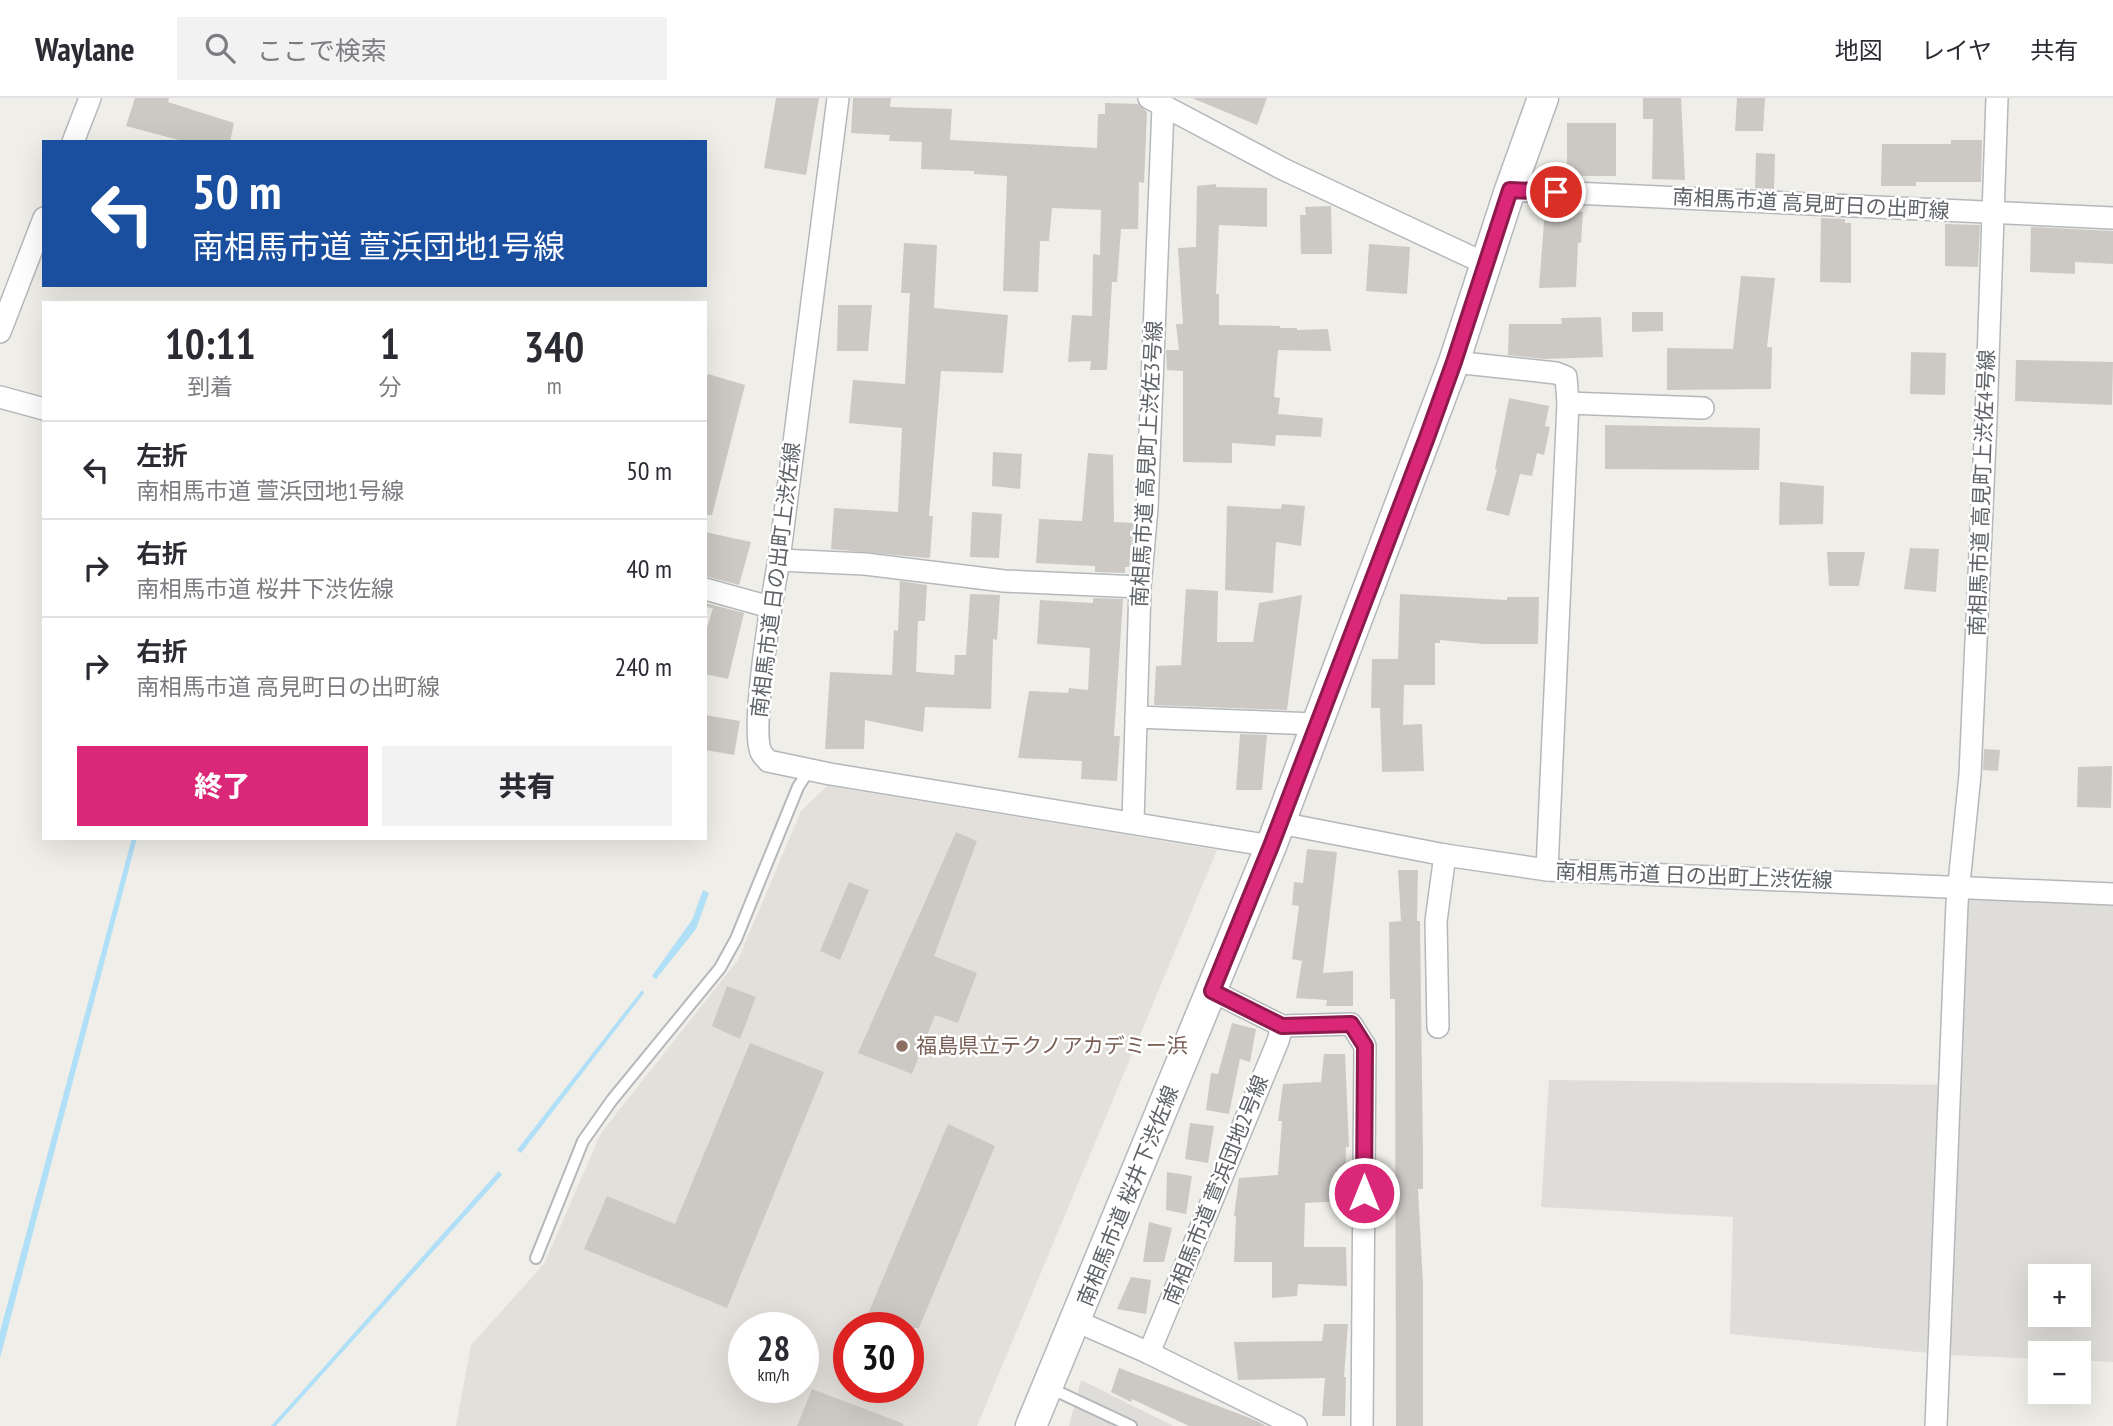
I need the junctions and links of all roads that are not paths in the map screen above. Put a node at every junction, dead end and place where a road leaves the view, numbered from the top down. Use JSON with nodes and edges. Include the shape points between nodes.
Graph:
{"nodes":[{"id":1,"x":90,"y":98,"type":"edge"},
{"id":2,"x":838,"y":98,"type":"edge"},
{"id":3,"x":1543,"y":98,"type":"edge"},
{"id":4,"x":1997,"y":98,"type":"edge"},
{"id":5,"x":1156,"y":102,"type":"edge"},
{"id":6,"x":74,"y":140,"type":"edge"},
{"id":7,"x":1510,"y":190,"type":"junction"},
{"id":8,"x":1993,"y":213,"type":"junction"},
{"id":9,"x":2113,"y":218,"type":"edge"},
{"id":10,"x":42,"y":223,"type":"edge"},
{"id":11,"x":1486,"y":264,"type":"junction"},
{"id":12,"x":0,"y":331,"type":"edge"},
{"id":13,"x":1454,"y":362,"type":"junction"},
{"id":14,"x":0,"y":397,"type":"edge"},
{"id":15,"x":1568,"y":404,"type":"junction"},
{"id":16,"x":42,"y":408,"type":"edge"},
{"id":17,"x":1703,"y":408,"type":"dead end"},
{"id":18,"x":779,"y":560,"type":"junction"},
{"id":19,"x":1140,"y":587,"type":"junction"},
{"id":20,"x":707,"y":590,"type":"edge"},
{"id":21,"x":770,"y":607,"type":"junction"},
{"id":22,"x":1136,"y":717,"type":"junction"},
{"id":23,"x":1317,"y":724,"type":"junction"},
{"id":24,"x":809,"y":770,"type":"junction"},
{"id":25,"x":1133,"y":822,"type":"junction"},
{"id":26,"x":1276,"y":834,"type":"junction"},
{"id":27,"x":1445,"y":855,"type":"junction"},
{"id":28,"x":1547,"y":870,"type":"junction"},
{"id":29,"x":1959,"y":888,"type":"junction"},
{"id":30,"x":2113,"y":894,"type":"edge"},
{"id":31,"x":1212,"y":991,"type":"junction"},
{"id":32,"x":1282,"y":1026,"type":"junction"},
{"id":33,"x":1438,"y":1027,"type":"dead end"},
{"id":34,"x":536,"y":1258,"type":"dead end"},
{"id":35,"x":1076,"y":1321,"type":"junction"},
{"id":36,"x":1149,"y":1353,"type":"junction"},
{"id":37,"x":1048,"y":1387,"type":"junction"},
{"id":38,"x":1031,"y":1426,"type":"edge"},
{"id":39,"x":1131,"y":1426,"type":"edge"},
{"id":40,"x":1296,"y":1426,"type":"edge"},
{"id":41,"x":1362,"y":1426,"type":"edge"},
{"id":42,"x":1936,"y":1426,"type":"edge"}],
"edges":[{"from":1,"to":6,"type":"street"},
{"from":2,"to":18,"type":"street","name":"南相馬市道 日の出町上渋佐線"},
{"from":3,"to":7,"type":"street","name":"南相馬市道 桜井下渋佐線"},
{"from":4,"to":8,"type":"street","name":"南相馬市道 高見町上渋佐4号線"},
{"from":5,"to":11,"type":"street","via":[[1285,170]]},
{"from":5,"to":19,"type":"street","name":"南相馬市道 高見町上渋佐3号線","via":[[1147,508]]},
{"from":7,"to":8,"type":"street","name":"南相馬市道 高見町日の出町線"},
{"from":7,"to":11,"type":"street","name":"南相馬市道 桜井下渋佐線"},
{"from":8,"to":9,"type":"street","name":"南相馬市道 高見町日の出町線"},
{"from":8,"to":29,"type":"street","name":"南相馬市道 高見町上渋佐4号線","via":[[1970,775]]},
{"from":10,"to":12,"type":"street"},
{"from":11,"to":13,"type":"street","name":"南相馬市道 桜井下渋佐線"},
{"from":13,"to":15,"type":"street","via":[[1556,373],[1566,377]]},
{"from":13,"to":23,"type":"street","name":"南相馬市道 桜井下渋佐線"},
{"from":14,"to":16,"type":"street"},
{"from":15,"to":17,"type":"street"},
{"from":15,"to":28,"type":"street"},
{"from":18,"to":19,"type":"street","via":[[865,564],[1004,581]]},
{"from":18,"to":21,"type":"street","name":"南相馬市道 日の出町上渋佐線"},
{"from":19,"to":22,"type":"street","name":"南相馬市道 高見町上渋佐3号線"},
{"from":20,"to":21,"type":"street"},
{"from":21,"to":24,"type":"street","name":"南相馬市道 日の出町上渋佐線","via":[[758,728],[761,752],[768,761]]},
{"from":22,"to":23,"type":"street"},
{"from":22,"to":25,"type":"street","name":"南相馬市道 高見町上渋佐3号線"},
{"from":23,"to":26,"type":"street","name":"南相馬市道 桜井下渋佐線"},
{"from":24,"to":25,"type":"street","name":"南相馬市道 日の出町上渋佐線"},
{"from":24,"to":34,"type":"lane","via":[[720,968],[583,1141]]},
{"from":25,"to":26,"type":"street","name":"南相馬市道 日の出町上渋佐線"},
{"from":26,"to":27,"type":"street","name":"南相馬市道 日の出町上渋佐線"},
{"from":26,"to":31,"type":"street","name":"南相馬市道 桜井下渋佐線"},
{"from":27,"to":28,"type":"street","name":"南相馬市道 日の出町上渋佐線"},
{"from":27,"to":33,"type":"street","via":[[1436,921]]},
{"from":28,"to":29,"type":"street","name":"南相馬市道 日の出町上渋佐線"},
{"from":29,"to":30,"type":"street","name":"南相馬市道 日の出町上渋佐線"},
{"from":29,"to":42,"type":"street","name":"南相馬市道 高見町上渋佐4号線"},
{"from":31,"to":32,"type":"street"},
{"from":31,"to":35,"type":"street","name":"南相馬市道 桜井下渋佐線"},
{"from":32,"to":36,"type":"street","name":"南相馬市道 萱浜団地2号線"},
{"from":32,"to":41,"type":"street","via":[[1351,1024],[1365,1046]]},
{"from":35,"to":36,"type":"street"},
{"from":35,"to":37,"type":"street","name":"南相馬市道 桜井下渋佐線"},
{"from":36,"to":40,"type":"street"},
{"from":37,"to":38,"type":"street","name":"南相馬市道 桜井下渋佐線"},
{"from":37,"to":39,"type":"lane"}]}
